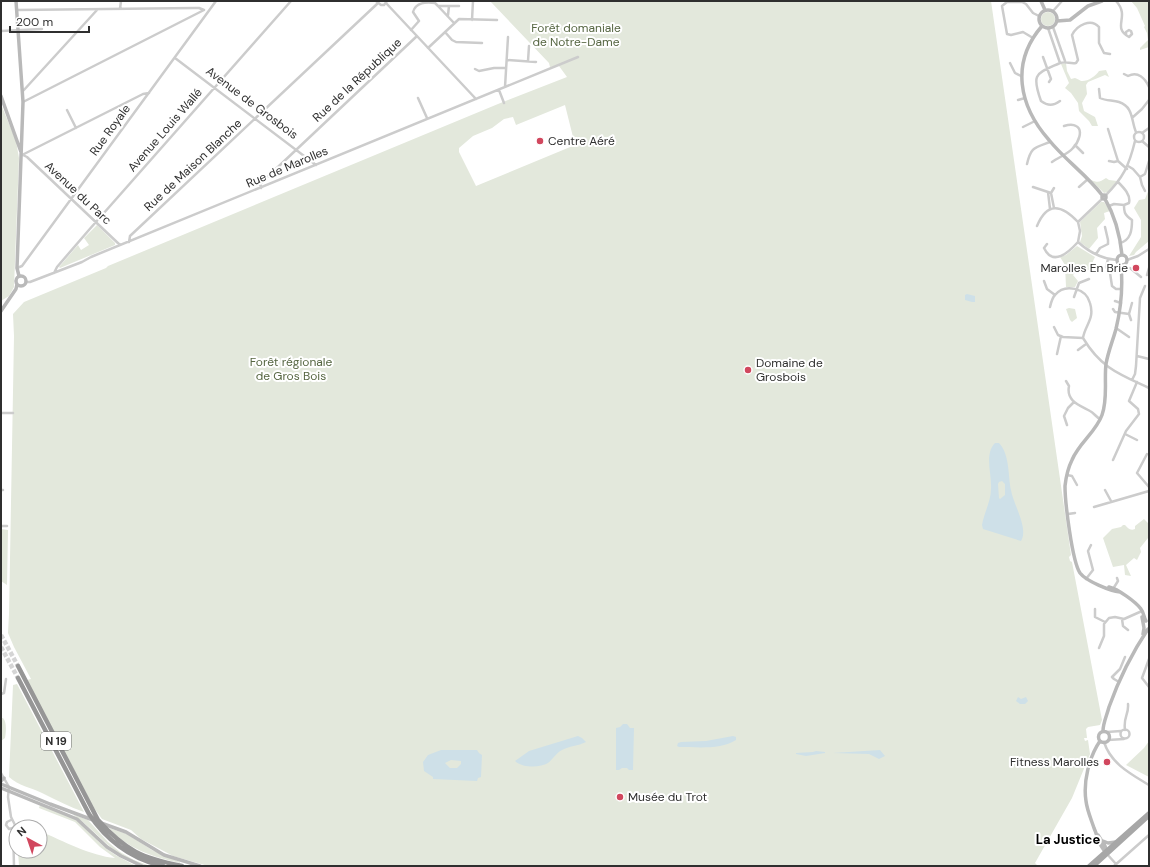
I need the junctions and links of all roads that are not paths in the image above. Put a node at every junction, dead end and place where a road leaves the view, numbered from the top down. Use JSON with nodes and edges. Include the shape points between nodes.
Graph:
{"nodes":[{"id":1,"x":16,"y":1,"type":"edge"},
{"id":2,"x":120,"y":1,"type":"edge"},
{"id":3,"x":216,"y":1,"type":"edge"},
{"id":4,"x":291,"y":1,"type":"edge"},
{"id":5,"x":474,"y":1,"type":"edge"},
{"id":6,"x":1042,"y":1,"type":"edge"},
{"id":7,"x":1062,"y":1,"type":"edge"},
{"id":8,"x":1102,"y":1,"type":"edge"},
{"id":9,"x":1116,"y":1,"type":"edge"},
{"id":10,"x":376,"y":2,"type":"edge"},
{"id":11,"x":387,"y":2,"type":"edge"},
{"id":12,"x":1093,"y":2,"type":"edge"},
{"id":13,"x":436,"y":3,"type":"edge"},
{"id":14,"x":449,"y":6,"type":"junction"},
{"id":15,"x":459,"y":6,"type":"dead end"},
{"id":16,"x":97,"y":9,"type":"junction"},
{"id":17,"x":120,"y":9,"type":"junction"},
{"id":18,"x":17,"y":10,"type":"junction"},
{"id":19,"x":204,"y":10,"type":"junction"},
{"id":20,"x":1045,"y":10,"type":"junction"},
{"id":21,"x":1053,"y":11,"type":"junction"},
{"id":22,"x":208,"y":12,"type":"junction"},
{"id":23,"x":448,"y":16,"type":"junction"},
{"id":24,"x":1039,"y":16,"type":"junction"},
{"id":25,"x":472,"y":20,"type":"junction"},
{"id":26,"x":497,"y":20,"type":"dead end"},
{"id":27,"x":1057,"y":21,"type":"junction"},
{"id":28,"x":454,"y":23,"type":"junction"},
{"id":29,"x":1042,"y":26,"type":"junction"},
{"id":30,"x":1053,"y":27,"type":"junction"},
{"id":31,"x":1048,"y":28,"type":"junction"},
{"id":32,"x":42,"y":29,"type":"dead end"},
{"id":33,"x":18,"y":30,"type":"junction"},
{"id":34,"x":411,"y":30,"type":"junction"},
{"id":35,"x":1,"y":31,"type":"edge"},
{"id":36,"x":444,"y":32,"type":"junction"},
{"id":37,"x":1126,"y":34,"type":"dead end"},
{"id":38,"x":417,"y":36,"type":"junction"},
{"id":39,"x":508,"y":37,"type":"dead end"},
{"id":40,"x":1034,"y":38,"type":"junction"},
{"id":41,"x":482,"y":43,"type":"dead end"},
{"id":42,"x":529,"y":46,"type":"dead end"},
{"id":43,"x":428,"y":48,"type":"junction"},
{"id":44,"x":1110,"y":54,"type":"dead end"},
{"id":45,"x":1044,"y":56,"type":"dead end"},
{"id":46,"x":578,"y":57,"type":"dead end"},
{"id":47,"x":175,"y":58,"type":"junction"},
{"id":48,"x":507,"y":60,"type":"junction"},
{"id":49,"x":528,"y":61,"type":"junction"},
{"id":50,"x":1065,"y":61,"type":"junction"},
{"id":51,"x":536,"y":62,"type":"dead end"},
{"id":52,"x":1010,"y":63,"type":"dead end"},
{"id":53,"x":1060,"y":63,"type":"junction"},
{"id":54,"x":506,"y":68,"type":"junction"},
{"id":55,"x":475,"y":69,"type":"dead end"},
{"id":56,"x":1048,"y":69,"type":"junction"},
{"id":57,"x":1124,"y":74,"type":"dead end"},
{"id":58,"x":1021,"y":76,"type":"junction"},
{"id":59,"x":1049,"y":82,"type":"dead end"},
{"id":60,"x":505,"y":87,"type":"junction"},
{"id":61,"x":215,"y":88,"type":"junction"},
{"id":62,"x":1149,"y":88,"type":"edge"},
{"id":63,"x":1099,"y":89,"type":"dead end"},
{"id":64,"x":498,"y":90,"type":"junction"},
{"id":65,"x":23,"y":91,"type":"junction"},
{"id":66,"x":149,"y":93,"type":"junction"},
{"id":67,"x":1,"y":96,"type":"edge"},
{"id":68,"x":418,"y":98,"type":"dead end"},
{"id":69,"x":1025,"y":98,"type":"junction"},
{"id":70,"x":476,"y":99,"type":"junction"},
{"id":71,"x":1018,"y":100,"type":"dead end"},
{"id":72,"x":1149,"y":100,"type":"edge"},
{"id":73,"x":1060,"y":101,"type":"dead end"},
{"id":74,"x":23,"y":102,"type":"junction"},
{"id":75,"x":504,"y":102,"type":"dead end"},
{"id":76,"x":67,"y":110,"type":"dead end"},
{"id":77,"x":1133,"y":117,"type":"junction"},
{"id":78,"x":256,"y":118,"type":"junction"},
{"id":79,"x":427,"y":118,"type":"junction"},
{"id":80,"x":1035,"y":121,"type":"junction"},
{"id":81,"x":1064,"y":126,"type":"dead end"},
{"id":82,"x":1024,"y":127,"type":"dead end"},
{"id":83,"x":76,"y":128,"type":"junction"},
{"id":84,"x":1149,"y":128,"type":"edge"},
{"id":85,"x":1108,"y":129,"type":"dead end"},
{"id":86,"x":15,"y":132,"type":"junction"},
{"id":87,"x":23,"y":132,"type":"junction"},
{"id":88,"x":1136,"y":132,"type":"junction"},
{"id":89,"x":1142,"y":133,"type":"junction"},
{"id":90,"x":20,"y":136,"type":"junction"},
{"id":91,"x":18,"y":140,"type":"junction"},
{"id":92,"x":1142,"y":140,"type":"junction"},
{"id":93,"x":1135,"y":141,"type":"junction"},
{"id":94,"x":23,"y":142,"type":"junction"},
{"id":95,"x":1050,"y":142,"type":"junction"},
{"id":96,"x":1075,"y":146,"type":"junction"},
{"id":97,"x":1149,"y":147,"type":"edge"},
{"id":98,"x":297,"y":149,"type":"junction"},
{"id":99,"x":1083,"y":153,"type":"dead end"},
{"id":100,"x":22,"y":155,"type":"junction"},
{"id":101,"x":1063,"y":155,"type":"junction"},
{"id":102,"x":1109,"y":161,"type":"dead end"},
{"id":103,"x":1118,"y":161,"type":"junction"},
{"id":104,"x":1149,"y":161,"type":"edge"},
{"id":105,"x":1052,"y":162,"type":"dead end"},
{"id":106,"x":1028,"y":164,"type":"dead end"},
{"id":107,"x":316,"y":165,"type":"junction"},
{"id":108,"x":1127,"y":167,"type":"junction"},
{"id":109,"x":1140,"y":177,"type":"junction"},
{"id":110,"x":1088,"y":179,"type":"junction"},
{"id":111,"x":1118,"y":182,"type":"junction"},
{"id":112,"x":1033,"y":187,"type":"dead end"},
{"id":113,"x":1079,"y":187,"type":"dead end"},
{"id":114,"x":261,"y":188,"type":"junction"},
{"id":115,"x":1054,"y":188,"type":"dead end"},
{"id":116,"x":1145,"y":191,"type":"dead end"},
{"id":117,"x":1048,"y":192,"type":"junction"},
{"id":118,"x":1052,"y":193,"type":"junction"},
{"id":119,"x":1104,"y":197,"type":"junction"},
{"id":120,"x":71,"y":199,"type":"junction"},
{"id":121,"x":1124,"y":205,"type":"junction"},
{"id":122,"x":1109,"y":206,"type":"junction"},
{"id":123,"x":1054,"y":208,"type":"junction"},
{"id":124,"x":1050,"y":209,"type":"junction"},
{"id":125,"x":96,"y":222,"type":"junction"},
{"id":126,"x":1078,"y":222,"type":"junction"},
{"id":127,"x":1037,"y":226,"type":"dead end"},
{"id":128,"x":1105,"y":227,"type":"dead end"},
{"id":129,"x":129,"y":242,"type":"junction"},
{"id":130,"x":1078,"y":242,"type":"junction"},
{"id":131,"x":1120,"y":243,"type":"junction"},
{"id":132,"x":1047,"y":244,"type":"dead end"},
{"id":133,"x":120,"y":245,"type":"junction"},
{"id":134,"x":1149,"y":249,"type":"edge"},
{"id":135,"x":1096,"y":254,"type":"junction"},
{"id":136,"x":1122,"y":255,"type":"junction"},
{"id":137,"x":1108,"y":260,"type":"junction"},
{"id":138,"x":1117,"y":260,"type":"junction"},
{"id":139,"x":1127,"y":260,"type":"junction"},
{"id":140,"x":1121,"y":266,"type":"junction"},
{"id":141,"x":17,"y":268,"type":"junction"},
{"id":142,"x":1130,"y":268,"type":"dead end"},
{"id":143,"x":1149,"y":268,"type":"edge"},
{"id":144,"x":54,"y":273,"type":"junction"},
{"id":145,"x":1147,"y":275,"type":"dead end"},
{"id":146,"x":19,"y":276,"type":"junction"},
{"id":147,"x":1142,"y":277,"type":"dead end"},
{"id":148,"x":1088,"y":279,"type":"dead end"},
{"id":149,"x":1044,"y":281,"type":"dead end"},
{"id":150,"x":26,"y":282,"type":"junction"},
{"id":151,"x":19,"y":285,"type":"junction"},
{"id":152,"x":1145,"y":286,"type":"dead end"},
{"id":153,"x":1121,"y":289,"type":"junction"},
{"id":154,"x":1076,"y":290,"type":"junction"},
{"id":155,"x":1055,"y":295,"type":"junction"},
{"id":156,"x":1074,"y":297,"type":"dead end"},
{"id":157,"x":1115,"y":301,"type":"dead end"},
{"id":158,"x":1132,"y":303,"type":"dead end"},
{"id":159,"x":1121,"y":304,"type":"junction"},
{"id":160,"x":1050,"y":306,"type":"dead end"},
{"id":161,"x":2,"y":309,"type":"edge"},
{"id":162,"x":1113,"y":309,"type":"dead end"},
{"id":163,"x":1119,"y":313,"type":"junction"},
{"id":164,"x":1129,"y":314,"type":"junction"},
{"id":165,"x":1131,"y":320,"type":"dead end"},
{"id":166,"x":1054,"y":326,"type":"dead end"},
{"id":167,"x":1116,"y":328,"type":"junction"},
{"id":168,"x":1061,"y":336,"type":"junction"},
{"id":169,"x":1129,"y":337,"type":"dead end"},
{"id":170,"x":1083,"y":338,"type":"junction"},
{"id":171,"x":1086,"y":344,"type":"junction"},
{"id":172,"x":1078,"y":350,"type":"dead end"},
{"id":173,"x":1057,"y":354,"type":"dead end"},
{"id":174,"x":1137,"y":356,"type":"junction"},
{"id":175,"x":1149,"y":359,"type":"edge"},
{"id":176,"x":1106,"y":365,"type":"junction"},
{"id":177,"x":1132,"y":380,"type":"junction"},
{"id":178,"x":1066,"y":381,"type":"dead end"},
{"id":179,"x":1137,"y":382,"type":"junction"},
{"id":180,"x":1149,"y":388,"type":"edge"},
{"id":181,"x":1074,"y":402,"type":"junction"},
{"id":182,"x":1,"y":413,"type":"edge"},
{"id":183,"x":13,"y":414,"type":"dead end"},
{"id":184,"x":1100,"y":419,"type":"junction"},
{"id":185,"x":1067,"y":425,"type":"dead end"},
{"id":186,"x":1124,"y":434,"type":"junction"},
{"id":187,"x":1137,"y":440,"type":"dead end"},
{"id":188,"x":1147,"y":454,"type":"dead end"},
{"id":189,"x":1113,"y":460,"type":"dead end"},
{"id":190,"x":1067,"y":475,"type":"junction"},
{"id":191,"x":1078,"y":485,"type":"dead end"},
{"id":192,"x":1149,"y":487,"type":"edge"},
{"id":193,"x":1105,"y":490,"type":"dead end"},
{"id":194,"x":1149,"y":491,"type":"edge"},
{"id":195,"x":1111,"y":502,"type":"junction"},
{"id":196,"x":1094,"y":507,"type":"dead end"},
{"id":197,"x":1075,"y":513,"type":"dead end"},
{"id":198,"x":1068,"y":514,"type":"junction"},
{"id":199,"x":1,"y":526,"type":"edge"},
{"id":200,"x":7,"y":526,"type":"dead end"},
{"id":201,"x":1091,"y":545,"type":"dead end"},
{"id":202,"x":1117,"y":578,"type":"dead end"},
{"id":203,"x":1086,"y":579,"type":"junction"},
{"id":204,"x":1113,"y":590,"type":"junction"},
{"id":205,"x":1095,"y":609,"type":"dead end"},
{"id":206,"x":1142,"y":612,"type":"junction"},
{"id":207,"x":1122,"y":619,"type":"junction"},
{"id":208,"x":1105,"y":622,"type":"junction"},
{"id":209,"x":1147,"y":624,"type":"edge"},
{"id":210,"x":1128,"y":630,"type":"dead end"},
{"id":211,"x":1099,"y":648,"type":"dead end"},
{"id":212,"x":1125,"y":657,"type":"dead end"},
{"id":213,"x":1149,"y":659,"type":"edge"},
{"id":214,"x":18,"y":666,"type":"tunnel mouth"},
{"id":215,"x":18,"y":678,"type":"tunnel mouth"},
{"id":216,"x":6,"y":679,"type":"dead end"},
{"id":217,"x":1119,"y":682,"type":"junction"},
{"id":218,"x":1149,"y":687,"type":"edge"},
{"id":219,"x":1,"y":694,"type":"edge"},
{"id":220,"x":1128,"y":704,"type":"dead end"},
{"id":221,"x":1123,"y":730,"type":"junction"},
{"id":222,"x":1105,"y":732,"type":"junction"},
{"id":223,"x":1126,"y":738,"type":"junction"},
{"id":224,"x":1103,"y":740,"type":"junction"},
{"id":225,"x":1,"y":773,"type":"edge"},
{"id":226,"x":2,"y":779,"type":"edge"},
{"id":227,"x":1,"y":784,"type":"edge"},
{"id":228,"x":1149,"y":785,"type":"edge"},
{"id":229,"x":1,"y":788,"type":"edge"},
{"id":230,"x":9,"y":789,"type":"junction"},
{"id":231,"x":1149,"y":813,"type":"edge"},
{"id":232,"x":1149,"y":816,"type":"edge"},
{"id":233,"x":11,"y":819,"type":"edge"},
{"id":234,"x":1095,"y":828,"type":"junction"},
{"id":235,"x":1149,"y":835,"type":"edge"},
{"id":236,"x":1103,"y":841,"type":"junction"},
{"id":237,"x":1116,"y":842,"type":"junction"},
{"id":238,"x":1105,"y":852,"type":"junction"},
{"id":239,"x":1115,"y":865,"type":"edge"},
{"id":240,"x":142,"y":866,"type":"edge"},
{"id":241,"x":163,"y":866,"type":"edge"},
{"id":242,"x":182,"y":866,"type":"edge"},
{"id":243,"x":200,"y":866,"type":"edge"},
{"id":244,"x":1089,"y":866,"type":"edge"},
{"id":245,"x":1094,"y":866,"type":"edge"}],
"edges":[{"from":1,"to":18,"type":"street"},
{"from":2,"to":17,"type":"street"},
{"from":3,"to":22,"type":"street","name":"Rue Royale"},
{"from":4,"to":61,"type":"street","name":"Avenue Louis Wallé"},
{"from":5,"to":25,"type":"street"},
{"from":6,"to":20,"type":"street"},
{"from":7,"to":21,"type":"street"},
{"from":8,"to":12,"type":"street"},
{"from":9,"to":37,"type":"street","via":[[1123,15],[1120,28]]},
{"from":10,"to":11,"type":"street","via":[[383,5]]},
{"from":10,"to":78,"type":"street","name":"Rue de Maison Blanche"},
{"from":11,"to":34,"type":"street"},
{"from":12,"to":27,"type":"street","via":[[1070,20]]},
{"from":13,"to":14,"type":"street"},
{"from":13,"to":23,"type":"street"},
{"from":13,"to":34,"type":"street","via":[[424,3],[414,8],[413,12],[419,21]]},
{"from":14,"to":15,"type":"street"},
{"from":14,"to":23,"type":"street"},
{"from":16,"to":17,"type":"street"},
{"from":16,"to":18,"type":"street"},
{"from":16,"to":65,"type":"street"},
{"from":17,"to":19,"type":"street"},
{"from":18,"to":33,"type":"street"},
{"from":19,"to":22,"type":"street"},
{"from":19,"to":74,"type":"street"},
{"from":20,"to":21,"type":"street"},
{"from":20,"to":24,"type":"street"},
{"from":21,"to":27,"type":"street"},
{"from":22,"to":47,"type":"street","name":"Rue Royale"},
{"from":23,"to":28,"type":"street"},
{"from":24,"to":29,"type":"street","via":[[1039,23]]},
{"from":24,"to":40,"type":"street","via":[[1032,13],[1022,2],[1007,2],[1002,6],[1007,34],[1010,36],[1023,32]]},
{"from":25,"to":26,"type":"street"},
{"from":25,"to":28,"type":"street","via":[[459,19]]},
{"from":27,"to":30,"type":"street"},
{"from":28,"to":36,"type":"street"},
{"from":29,"to":31,"type":"street"},
{"from":29,"to":40,"type":"street"},
{"from":30,"to":31,"type":"street"},
{"from":30,"to":50,"type":"street"},
{"from":31,"to":53,"type":"street"},
{"from":32,"to":33,"type":"street"},
{"from":33,"to":35,"type":"street"},
{"from":33,"to":65,"type":"street"},
{"from":34,"to":38,"type":"street"},
{"from":36,"to":41,"type":"street","via":[[456,42]]},
{"from":36,"to":43,"type":"street"},
{"from":38,"to":43,"type":"street"},
{"from":38,"to":98,"type":"street","name":"Rue de la République"},
{"from":39,"to":48,"type":"street"},
{"from":40,"to":58,"type":"street","via":[[1024,57]]},
{"from":42,"to":49,"type":"street"},
{"from":43,"to":70,"type":"street"},
{"from":44,"to":50,"type":"street","via":[[1104,53],[1099,43],[1099,26],[1091,22],[1073,33],[1078,60],[1072,64]]},
{"from":45,"to":56,"type":"street"},
{"from":46,"to":60,"type":"street","name":"Rue de Marolles"},
{"from":47,"to":61,"type":"street","name":"Avenue de Grosbois"},
{"from":47,"to":66,"type":"street","name":"Rue Royale"},
{"from":48,"to":49,"type":"street"},
{"from":48,"to":54,"type":"street"},
{"from":49,"to":51,"type":"street"},
{"from":50,"to":53,"type":"street"},
{"from":52,"to":58,"type":"street","via":[[1015,73]]},
{"from":53,"to":56,"type":"street"},
{"from":54,"to":55,"type":"street","via":[[479,71]]},
{"from":54,"to":60,"type":"street"},
{"from":56,"to":59,"type":"street","via":[[1051,79]]},
{"from":56,"to":73,"type":"street","via":[[1036,76],[1041,101],[1049,105]]},
{"from":57,"to":62,"type":"street","via":[[1139,75]]},
{"from":58,"to":69,"type":"street"},
{"from":60,"to":64,"type":"street","name":"Rue de Marolles"},
{"from":61,"to":78,"type":"street","name":"Avenue de Grosbois"},
{"from":61,"to":125,"type":"street","name":"Avenue Louis Wallé"},
{"from":63,"to":77,"type":"street","via":[[1100,98],[1124,104]]},
{"from":64,"to":70,"type":"street","name":"Rue de Marolles"},
{"from":64,"to":75,"type":"street"},
{"from":65,"to":74,"type":"street"},
{"from":66,"to":83,"type":"street"},
{"from":66,"to":120,"type":"street","name":"Rue Royale"},
{"from":67,"to":86,"type":"street"},
{"from":68,"to":79,"type":"street"},
{"from":69,"to":71,"type":"street"},
{"from":69,"to":80,"type":"street"},
{"from":70,"to":79,"type":"street","name":"Rue de Marolles"},
{"from":72,"to":77,"type":"street"},
{"from":74,"to":87,"type":"street"},
{"from":76,"to":83,"type":"street"},
{"from":77,"to":88,"type":"street"},
{"from":78,"to":98,"type":"street","name":"Avenue de Grosbois"},
{"from":78,"to":129,"type":"street","name":"Rue de Maison Blanche","via":[[130,236]]},
{"from":79,"to":107,"type":"street","name":"Rue de Marolles"},
{"from":80,"to":82,"type":"street"},
{"from":80,"to":95,"type":"street"},
{"from":81,"to":96,"type":"street","via":[[1076,126],[1080,130]]},
{"from":83,"to":100,"type":"street"},
{"from":84,"to":89,"type":"street"},
{"from":85,"to":103,"type":"street"},
{"from":86,"to":90,"type":"street"},
{"from":86,"to":91,"type":"street"},
{"from":87,"to":90,"type":"street"},
{"from":87,"to":94,"type":"street"},
{"from":88,"to":89,"type":"street"},
{"from":88,"to":93,"type":"street","via":[[1133,136]]},
{"from":89,"to":92,"type":"street"},
{"from":90,"to":91,"type":"street"},
{"from":90,"to":94,"type":"street"},
{"from":91,"to":100,"type":"street"},
{"from":92,"to":93,"type":"street"},
{"from":92,"to":97,"type":"street"},
{"from":93,"to":108,"type":"street"},
{"from":94,"to":100,"type":"street"},
{"from":95,"to":101,"type":"street"},
{"from":95,"to":106,"type":"street","via":[[1033,149]]},
{"from":96,"to":99,"type":"street"},
{"from":96,"to":101,"type":"street"},
{"from":98,"to":107,"type":"street","name":"Avenue de Grosbois"},
{"from":98,"to":114,"type":"street","name":"Rue de la République","via":[[260,184]]},
{"from":100,"to":120,"type":"street","name":"Avenue du Parc"},
{"from":100,"to":141,"type":"street"},
{"from":101,"to":105,"type":"street"},
{"from":101,"to":110,"type":"street"},
{"from":102,"to":103,"type":"street"},
{"from":103,"to":108,"type":"street"},
{"from":104,"to":109,"type":"street","via":[[1145,174]]},
{"from":107,"to":114,"type":"street","name":"Rue de Marolles"},
{"from":108,"to":109,"type":"street","via":[[1133,169]]},
{"from":108,"to":111,"type":"street"},
{"from":109,"to":116,"type":"street"},
{"from":110,"to":113,"type":"street"},
{"from":110,"to":119,"type":"street"},
{"from":111,"to":119,"type":"street"},
{"from":111,"to":121,"type":"street","via":[[1130,198],[1129,203]]},
{"from":112,"to":117,"type":"street"},
{"from":114,"to":129,"type":"street","name":"Rue de Marolles"},
{"from":115,"to":118,"type":"street"},
{"from":117,"to":118,"type":"street"},
{"from":117,"to":124,"type":"street"},
{"from":118,"to":123,"type":"street"},
{"from":119,"to":122,"type":"street"},
{"from":119,"to":126,"type":"street"},
{"from":120,"to":125,"type":"street","name":"Avenue du Parc"},
{"from":120,"to":141,"type":"street","name":"Rue Royale","via":[[22,266]]},
{"from":121,"to":122,"type":"street"},
{"from":121,"to":131,"type":"street","via":[[1125,216],[1132,220],[1132,227],[1126,242]]},
{"from":122,"to":131,"type":"street","via":[[1116,222]]},
{"from":123,"to":124,"type":"street"},
{"from":123,"to":126,"type":"street","via":[[1064,210]]},
{"from":124,"to":127,"type":"street","via":[[1043,214]]},
{"from":125,"to":133,"type":"street","name":"Avenue du Parc"},
{"from":125,"to":144,"type":"street","name":"Avenue Louis Wallé"},
{"from":126,"to":130,"type":"street"},
{"from":128,"to":135,"type":"street","via":[[1108,244],[1100,248]]},
{"from":129,"to":133,"type":"street","name":"Rue de Marolles"},
{"from":130,"to":132,"type":"street","via":[[1065,254],[1054,257],[1046,253],[1044,248]]},
{"from":130,"to":135,"type":"street"},
{"from":131,"to":136,"type":"street"},
{"from":133,"to":144,"type":"street","name":"Rue de Marolles"},
{"from":134,"to":139,"type":"street"},
{"from":135,"to":137,"type":"street"},
{"from":136,"to":138,"type":"street"},
{"from":136,"to":139,"type":"street"},
{"from":137,"to":138,"type":"street"},
{"from":137,"to":153,"type":"street","via":[[1106,267],[1110,273],[1112,286]]},
{"from":138,"to":140,"type":"street"},
{"from":139,"to":140,"type":"street","via":[[1125,265]]},
{"from":140,"to":153,"type":"street"},
{"from":141,"to":146,"type":"street"},
{"from":142,"to":147,"type":"street"},
{"from":143,"to":145,"type":"street"},
{"from":144,"to":150,"type":"street","name":"Rue de Marolles"},
{"from":146,"to":150,"type":"street","via":[[24,277]]},
{"from":146,"to":151,"type":"street","via":[[16,280]]},
{"from":148,"to":154,"type":"street","via":[[1079,283]]},
{"from":149,"to":155,"type":"street","via":[[1047,289]]},
{"from":150,"to":151,"type":"street"},
{"from":151,"to":161,"type":"street"},
{"from":152,"to":174,"type":"street","via":[[1140,298]]},
{"from":153,"to":159,"type":"street"},
{"from":154,"to":155,"type":"street","via":[[1064,289]]},
{"from":154,"to":156,"type":"street"},
{"from":154,"to":170,"type":"street","via":[[1087,296],[1091,308],[1090,322]]},
{"from":155,"to":160,"type":"street"},
{"from":157,"to":159,"type":"street"},
{"from":158,"to":164,"type":"street"},
{"from":159,"to":163,"type":"street"},
{"from":162,"to":163,"type":"street"},
{"from":163,"to":164,"type":"street"},
{"from":163,"to":167,"type":"street"},
{"from":164,"to":165,"type":"street"},
{"from":166,"to":168,"type":"street"},
{"from":167,"to":169,"type":"street"},
{"from":167,"to":176,"type":"street"},
{"from":168,"to":170,"type":"street"},
{"from":168,"to":173,"type":"street"},
{"from":170,"to":171,"type":"street"},
{"from":171,"to":172,"type":"street"},
{"from":171,"to":176,"type":"street"},
{"from":174,"to":175,"type":"street"},
{"from":174,"to":177,"type":"street"},
{"from":176,"to":177,"type":"street","via":[[1117,374]]},
{"from":176,"to":184,"type":"street","via":[[1105,400]]},
{"from":177,"to":179,"type":"street"},
{"from":178,"to":181,"type":"street","via":[[1070,398]]},
{"from":179,"to":180,"type":"street"},
{"from":179,"to":186,"type":"street","via":[[1129,401],[1138,409],[1139,414]]},
{"from":181,"to":184,"type":"street"},
{"from":181,"to":185,"type":"street","via":[[1064,416]]},
{"from":182,"to":183,"type":"street"},
{"from":184,"to":190,"type":"street","via":[[1079,447]]},
{"from":186,"to":187,"type":"street"},
{"from":186,"to":189,"type":"street"},
{"from":188,"to":192,"type":"street","via":[[1137,472]]},
{"from":190,"to":191,"type":"street","via":[[1072,476]]},
{"from":190,"to":198,"type":"street","via":[[1065,491]]},
{"from":193,"to":195,"type":"street"},
{"from":194,"to":195,"type":"street"},
{"from":195,"to":196,"type":"street"},
{"from":197,"to":198,"type":"street"},
{"from":198,"to":203,"type":"street","via":[[1076,565]]},
{"from":199,"to":200,"type":"street"},
{"from":201,"to":203,"type":"street","via":[[1088,551],[1093,570]]},
{"from":202,"to":204,"type":"street"},
{"from":203,"to":204,"type":"street"},
{"from":204,"to":206,"type":"street","via":[[1120,592]]},
{"from":205,"to":208,"type":"street","via":[[1095,617]]},
{"from":206,"to":207,"type":"street"},
{"from":206,"to":209,"type":"street"},
{"from":207,"to":208,"type":"street","via":[[1112,617]]},
{"from":207,"to":210,"type":"street","via":[[1123,626]]},
{"from":208,"to":211,"type":"street","via":[[1104,636]]},
{"from":209,"to":217,"type":"street"},
{"from":212,"to":217,"type":"street","via":[[1120,669],[1112,677]]},
{"from":213,"to":218,"type":"street","via":[[1142,673],[1142,678]]},
{"from":214,"to":242,"type":"highway","number":"N 19","via":[[98,820],[115,838],[136,852]]},
{"from":215,"to":241,"type":"highway","number":"N 19","via":[[98,827],[130,854]]},
{"from":216,"to":219,"type":"street","via":[[5,691]]},
{"from":217,"to":222,"type":"street","via":[[1106,717]]},
{"from":220,"to":221,"type":"street"},
{"from":221,"to":222,"type":"street"},
{"from":221,"to":223,"type":"street","via":[[1121,736]]},
{"from":221,"to":223,"type":"street","via":[[1128,731],[1129,737]]},
{"from":222,"to":224,"type":"street","via":[[1100,733]]},
{"from":222,"to":224,"type":"street","via":[[1109,736]]},
{"from":223,"to":224,"type":"street"},
{"from":224,"to":228,"type":"street","via":[[1120,767]]},
{"from":224,"to":234,"type":"street","via":[[1093,756],[1085,790],[1086,804]]},
{"from":225,"to":226,"type":"street"},
{"from":226,"to":230,"type":"street"},
{"from":227,"to":230,"type":"street"},
{"from":229,"to":230,"type":"street"},
{"from":230,"to":233,"type":"street"},
{"from":230,"to":240,"type":"street","via":[[77,819],[107,847]]},
{"from":230,"to":243,"type":"street","via":[[106,824],[131,835],[164,855]]},
{"from":231,"to":237,"type":"main road"},
{"from":232,"to":238,"type":"main road"},
{"from":234,"to":236,"type":"street"},
{"from":234,"to":238,"type":"street"},
{"from":235,"to":239,"type":"street"},
{"from":236,"to":237,"type":"street"},
{"from":236,"to":238,"type":"street"},
{"from":237,"to":238,"type":"main road"},
{"from":238,"to":239,"type":"street"},
{"from":238,"to":244,"type":"main road"},
{"from":238,"to":245,"type":"main road"}]}
